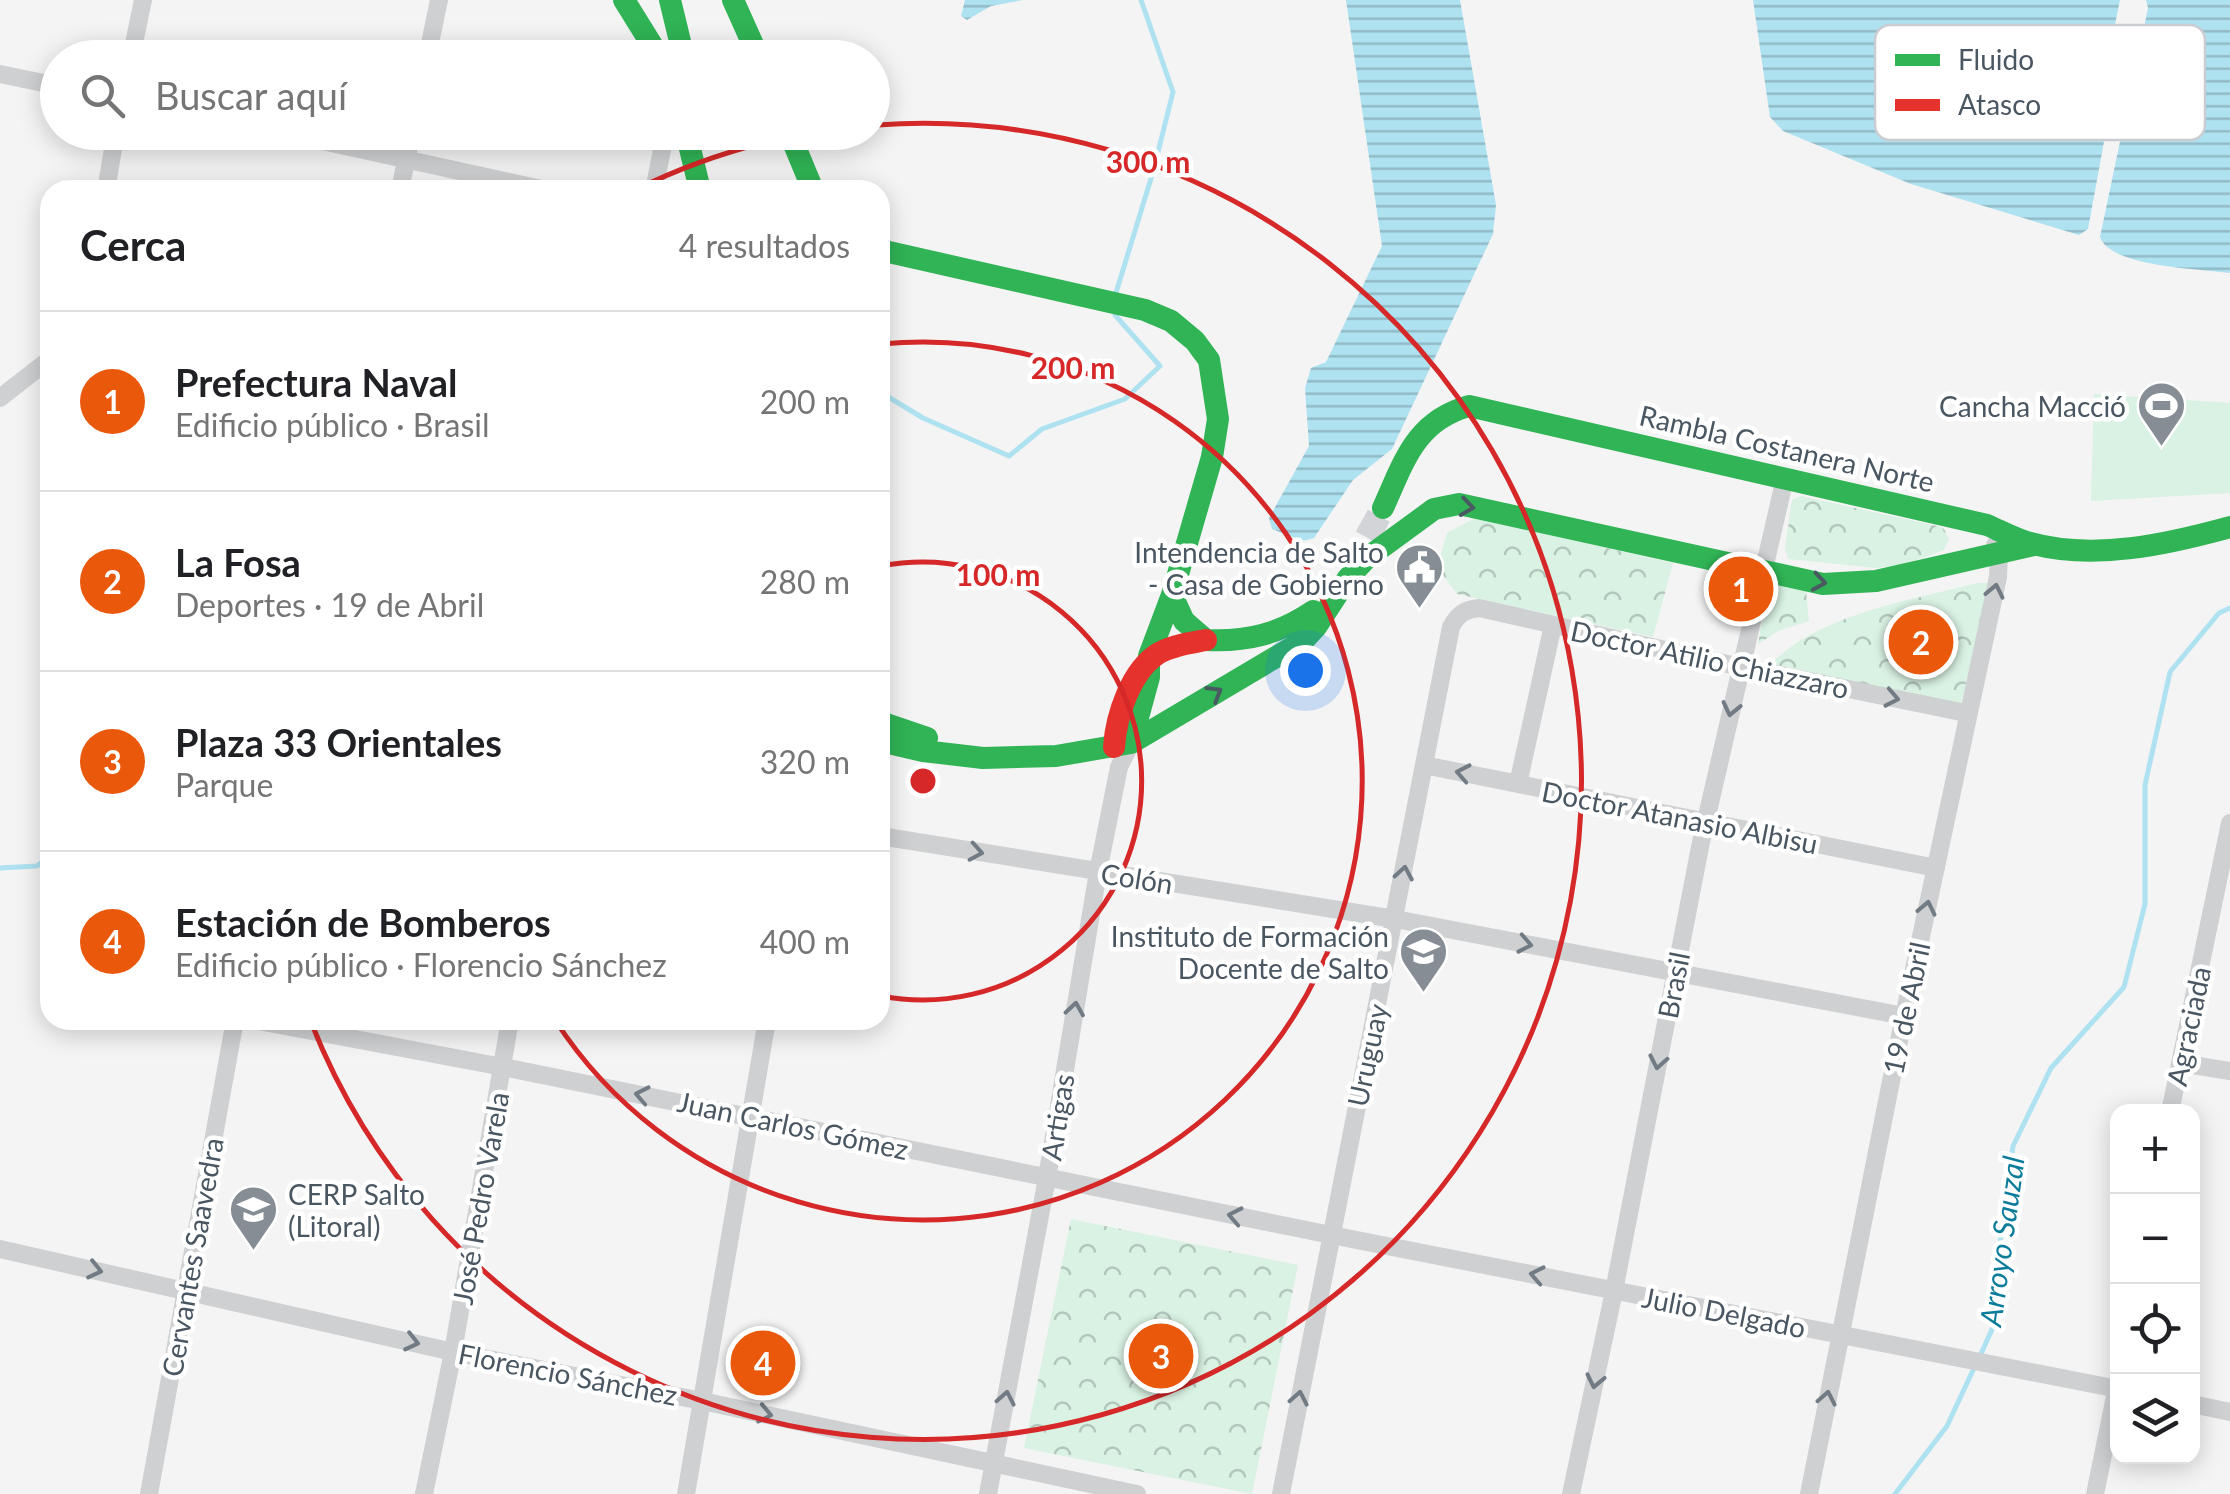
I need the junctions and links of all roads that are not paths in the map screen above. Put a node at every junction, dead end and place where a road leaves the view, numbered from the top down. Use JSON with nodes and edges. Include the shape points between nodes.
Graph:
{"nodes":[{"id":1,"x":143,"y":0,"type":"edge"},
{"id":2,"x":438,"y":0,"type":"edge"},
{"id":3,"x":624,"y":0,"type":"edge"},
{"id":4,"x":670,"y":0,"type":"edge"},
{"id":5,"x":733,"y":0,"type":"edge"},
{"id":6,"x":135,"y":40,"type":"edge"},
{"id":7,"x":430,"y":40,"type":"edge"},
{"id":8,"x":649,"y":40,"type":"edge"},
{"id":9,"x":680,"y":40,"type":"edge"},
{"id":10,"x":751,"y":40,"type":"edge"},
{"id":11,"x":0,"y":74,"type":"edge"},
{"id":12,"x":40,"y":82,"type":"edge"},
{"id":13,"x":113,"y":150,"type":"edge"},
{"id":14,"x":368,"y":150,"type":"edge"},
{"id":15,"x":408,"y":150,"type":"edge"},
{"id":16,"x":670,"y":150,"type":"edge"},
{"id":17,"x":683,"y":150,"type":"edge"},
{"id":18,"x":704,"y":150,"type":"edge"},
{"id":19,"x":796,"y":150,"type":"edge"},
{"id":20,"x":406,"y":158,"type":"junction"},
{"id":21,"x":108,"y":180,"type":"edge"},
{"id":22,"x":402,"y":180,"type":"edge"},
{"id":23,"x":502,"y":180,"type":"edge"},
{"id":24,"x":658,"y":180,"type":"edge"},
{"id":25,"x":696,"y":180,"type":"edge"},
{"id":26,"x":710,"y":180,"type":"edge"},
{"id":27,"x":809,"y":180,"type":"edge"},
{"id":28,"x":890,"y":252,"type":"edge"},
{"id":29,"x":40,"y":368,"type":"edge"},
{"id":30,"x":0,"y":398,"type":"edge"},
{"id":31,"x":1785,"y":478,"type":"junction"},
{"id":32,"x":1383,"y":508,"type":"tunnel mouth"},
{"id":33,"x":1945,"y":515,"type":"junction"},
{"id":34,"x":1987,"y":525,"type":"junction"},
{"id":35,"x":2230,"y":527,"type":"edge"},
{"id":36,"x":2034,"y":545,"type":"junction"},
{"id":37,"x":1998,"y":553,"type":"junction"},
{"id":38,"x":1943,"y":566,"type":"junction"},
{"id":39,"x":1764,"y":570,"type":"junction"},
{"id":40,"x":1172,"y":595,"type":"junction"},
{"id":41,"x":1313,"y":610,"type":"dead end"},
{"id":42,"x":1457,"y":617,"type":"joint"},
{"id":43,"x":1554,"y":624,"type":"junction"},
{"id":44,"x":1206,"y":640,"type":"junction"},
{"id":45,"x":1149,"y":656,"type":"junction"},
{"id":46,"x":1741,"y":668,"type":"junction"},
{"id":47,"x":1966,"y":713,"type":"junction"},
{"id":48,"x":890,"y":725,"type":"edge"},
{"id":49,"x":1124,"y":737,"type":"junction"},
{"id":50,"x":890,"y":743,"type":"edge"},
{"id":51,"x":1424,"y":765,"type":"junction"},
{"id":52,"x":1518,"y":784,"type":"junction"},
{"id":53,"x":1706,"y":822,"type":"junction"},
{"id":54,"x":2230,"y":823,"type":"edge"},
{"id":55,"x":890,"y":838,"type":"edge"},
{"id":56,"x":1936,"y":868,"type":"junction"},
{"id":57,"x":1098,"y":872,"type":"junction"},
{"id":58,"x":1395,"y":918,"type":"junction"},
{"id":59,"x":1675,"y":974,"type":"junction"},
{"id":60,"x":1904,"y":1016,"type":"junction"},
{"id":61,"x":234,"y":1030,"type":"edge"},
{"id":62,"x":307,"y":1030,"type":"edge"},
{"id":63,"x":509,"y":1030,"type":"edge"},
{"id":64,"x":764,"y":1030,"type":"edge"},
{"id":65,"x":2180,"y":1063,"type":"junction"},
{"id":66,"x":503,"y":1067,"type":"junction"},
{"id":67,"x":2230,"y":1071,"type":"edge"},
{"id":68,"x":2172,"y":1104,"type":"edge"},
{"id":69,"x":751,"y":1116,"type":"junction"},
{"id":70,"x":1047,"y":1178,"type":"junction"},
{"id":71,"x":1331,"y":1235,"type":"junction"},
{"id":72,"x":0,"y":1249,"type":"edge"},
{"id":73,"x":186,"y":1291,"type":"junction"},
{"id":74,"x":1614,"y":1291,"type":"junction"},
{"id":75,"x":1840,"y":1334,"type":"junction"},
{"id":76,"x":453,"y":1352,"type":"junction"},
{"id":77,"x":2110,"y":1386,"type":"edge"},
{"id":78,"x":702,"y":1401,"type":"junction"},
{"id":79,"x":2200,"y":1406,"type":"edge"},
{"id":80,"x":2230,"y":1412,"type":"edge"},
{"id":81,"x":2110,"y":1421,"type":"edge"},
{"id":82,"x":994,"y":1464,"type":"junction"},
{"id":83,"x":148,"y":1494,"type":"edge"},
{"id":84,"x":424,"y":1494,"type":"edge"},
{"id":85,"x":686,"y":1494,"type":"edge"},
{"id":86,"x":988,"y":1494,"type":"edge"},
{"id":87,"x":1137,"y":1494,"type":"edge"},
{"id":88,"x":1281,"y":1494,"type":"edge"},
{"id":89,"x":1571,"y":1494,"type":"edge"},
{"id":90,"x":1808,"y":1494,"type":"edge"},
{"id":91,"x":2095,"y":1494,"type":"edge"}],
"edges":[{"from":1,"to":6,"type":"street"},
{"from":2,"to":7,"type":"street"},
{"from":3,"to":8,"type":"street"},
{"from":4,"to":9,"type":"street"},
{"from":5,"to":10,"type":"street"},
{"from":11,"to":12,"type":"street"},
{"from":13,"to":21,"type":"street"},
{"from":14,"to":20,"type":"street"},
{"from":15,"to":20,"type":"street"},
{"from":16,"to":24,"type":"street"},
{"from":17,"to":25,"type":"street"},
{"from":18,"to":26,"type":"street"},
{"from":19,"to":27,"type":"street"},
{"from":20,"to":22,"type":"street"},
{"from":20,"to":23,"type":"street"},
{"from":28,"to":40,"type":"street","via":[[1146,310],[1196,341],[1209,360],[1218,418]]},
{"from":29,"to":30,"type":"street"},
{"from":31,"to":32,"type":"street","name":"Rambla Costanera Norte","via":[[1469,406],[1431,420]]},
{"from":31,"to":33,"type":"street","name":"Rambla Costanera Norte"},
{"from":31,"to":39,"type":"street","name":"Brasil"},
{"from":33,"to":34,"type":"street","name":"Rambla Costanera Norte"},
{"from":33,"to":38,"type":"street","via":[[1957,540]]},
{"from":34,"to":36,"type":"street","name":"Rambla Costanera Norte"},
{"from":34,"to":37,"type":"street","name":"19 de Abril"},
{"from":35,"to":36,"type":"street","name":"Rambla Costanera Norte","via":[[2127,550]]},
{"from":36,"to":37,"type":"street"},
{"from":37,"to":38,"type":"street"},
{"from":47,"to":37,"type":"street","name":"19 de Abril","one_way":true},
{"from":39,"to":38,"type":"street","one_way":true,"via":[[1848,584]]},
{"from":39,"to":46,"type":"street","name":"Brasil"},
{"from":49,"to":39,"type":"street","one_way":true,"via":[[1303,641],[1357,567],[1448,504]]},
{"from":40,"to":44,"type":"street","via":[[1184,621]]},
{"from":40,"to":45,"type":"street"},
{"from":41,"to":44,"type":"street","via":[[1277,634]]},
{"from":42,"to":43,"type":"street","name":"Doctor Atilio Chiazzaro","via":[[1478,608]]},
{"from":42,"to":51,"type":"street","name":"Uruguay"},
{"from":43,"to":46,"type":"street","name":"Doctor Atilio Chiazzaro"},
{"from":43,"to":52,"type":"street"},
{"from":44,"to":45,"type":"street"},
{"from":45,"to":49,"type":"street","via":[[1149,676]]},
{"from":46,"to":47,"type":"street","name":"Doctor Atilio Chiazzaro","one_way":true},
{"from":46,"to":53,"type":"street","name":"Brasil","one_way":true},
{"from":47,"to":56,"type":"street","name":"19 de Abril"},
{"from":48,"to":49,"type":"street","via":[[927,738],[984,744]]},
{"from":49,"to":50,"type":"street","via":[[1056,756],[983,758]]},
{"from":49,"to":57,"type":"street","name":"Artigas"},
{"from":52,"to":51,"type":"street","name":"Doctor Atanasio Albisu","one_way":true},
{"from":58,"to":51,"type":"street","name":"Uruguay","one_way":true},
{"from":52,"to":53,"type":"street","name":"Doctor Atanasio Albisu"},
{"from":53,"to":56,"type":"street","name":"Doctor Atanasio Albisu"},
{"from":53,"to":59,"type":"street","name":"Brasil"},
{"from":54,"to":65,"type":"street","name":"Agraciada"},
{"from":55,"to":57,"type":"street","name":"Colón","one_way":true},
{"from":60,"to":56,"type":"street","name":"19 de Abril","one_way":true},
{"from":57,"to":58,"type":"street","name":"Colón"},
{"from":70,"to":57,"type":"street","name":"Artigas","one_way":true},
{"from":58,"to":59,"type":"street","name":"Colón","one_way":true},
{"from":58,"to":71,"type":"street","name":"Uruguay"},
{"from":59,"to":60,"type":"street","name":"Colón"},
{"from":59,"to":74,"type":"street","name":"Brasil","one_way":true},
{"from":60,"to":75,"type":"street","name":"19 de Abril"},
{"from":61,"to":73,"type":"street","name":"Cervantes Saavedra"},
{"from":62,"to":66,"type":"street","name":"Juan Carlos Gómez"},
{"from":63,"to":66,"type":"street","name":"José Pedro Varela"},
{"from":64,"to":69,"type":"street"},
{"from":65,"to":67,"type":"street"},
{"from":65,"to":68,"type":"street","name":"Agraciada"},
{"from":69,"to":66,"type":"street","name":"Juan Carlos Gómez","one_way":true},
{"from":66,"to":76,"type":"street","name":"José Pedro Varela"},
{"from":69,"to":70,"type":"street","name":"Juan Carlos Gómez"},
{"from":69,"to":78,"type":"street"},
{"from":71,"to":70,"type":"street","name":"Juan Carlos Gómez","one_way":true},
{"from":82,"to":70,"type":"street","name":"Artigas","one_way":true},
{"from":74,"to":71,"type":"street","name":"Julio Delgado","one_way":true},
{"from":88,"to":71,"type":"street","name":"Uruguay","one_way":true},
{"from":72,"to":73,"type":"street","name":"Florencio Sánchez","one_way":true},
{"from":73,"to":76,"type":"street","name":"Florencio Sánchez","one_way":true},
{"from":73,"to":83,"type":"street","name":"Cervantes Saavedra"},
{"from":74,"to":75,"type":"street","name":"Julio Delgado"},
{"from":74,"to":89,"type":"street","name":"Brasil","one_way":true},
{"from":75,"to":77,"type":"street","name":"Julio Delgado"},
{"from":90,"to":75,"type":"street","name":"19 de Abril","one_way":true},
{"from":76,"to":78,"type":"street","name":"Florencio Sánchez"},
{"from":76,"to":84,"type":"street","name":"José Pedro Varela"},
{"from":78,"to":82,"type":"street","name":"Florencio Sánchez","one_way":true},
{"from":78,"to":85,"type":"street"},
{"from":79,"to":80,"type":"street"},
{"from":81,"to":91,"type":"street"},
{"from":82,"to":86,"type":"street","name":"Artigas"},
{"from":82,"to":87,"type":"street","name":"Florencio Sánchez"}]}
